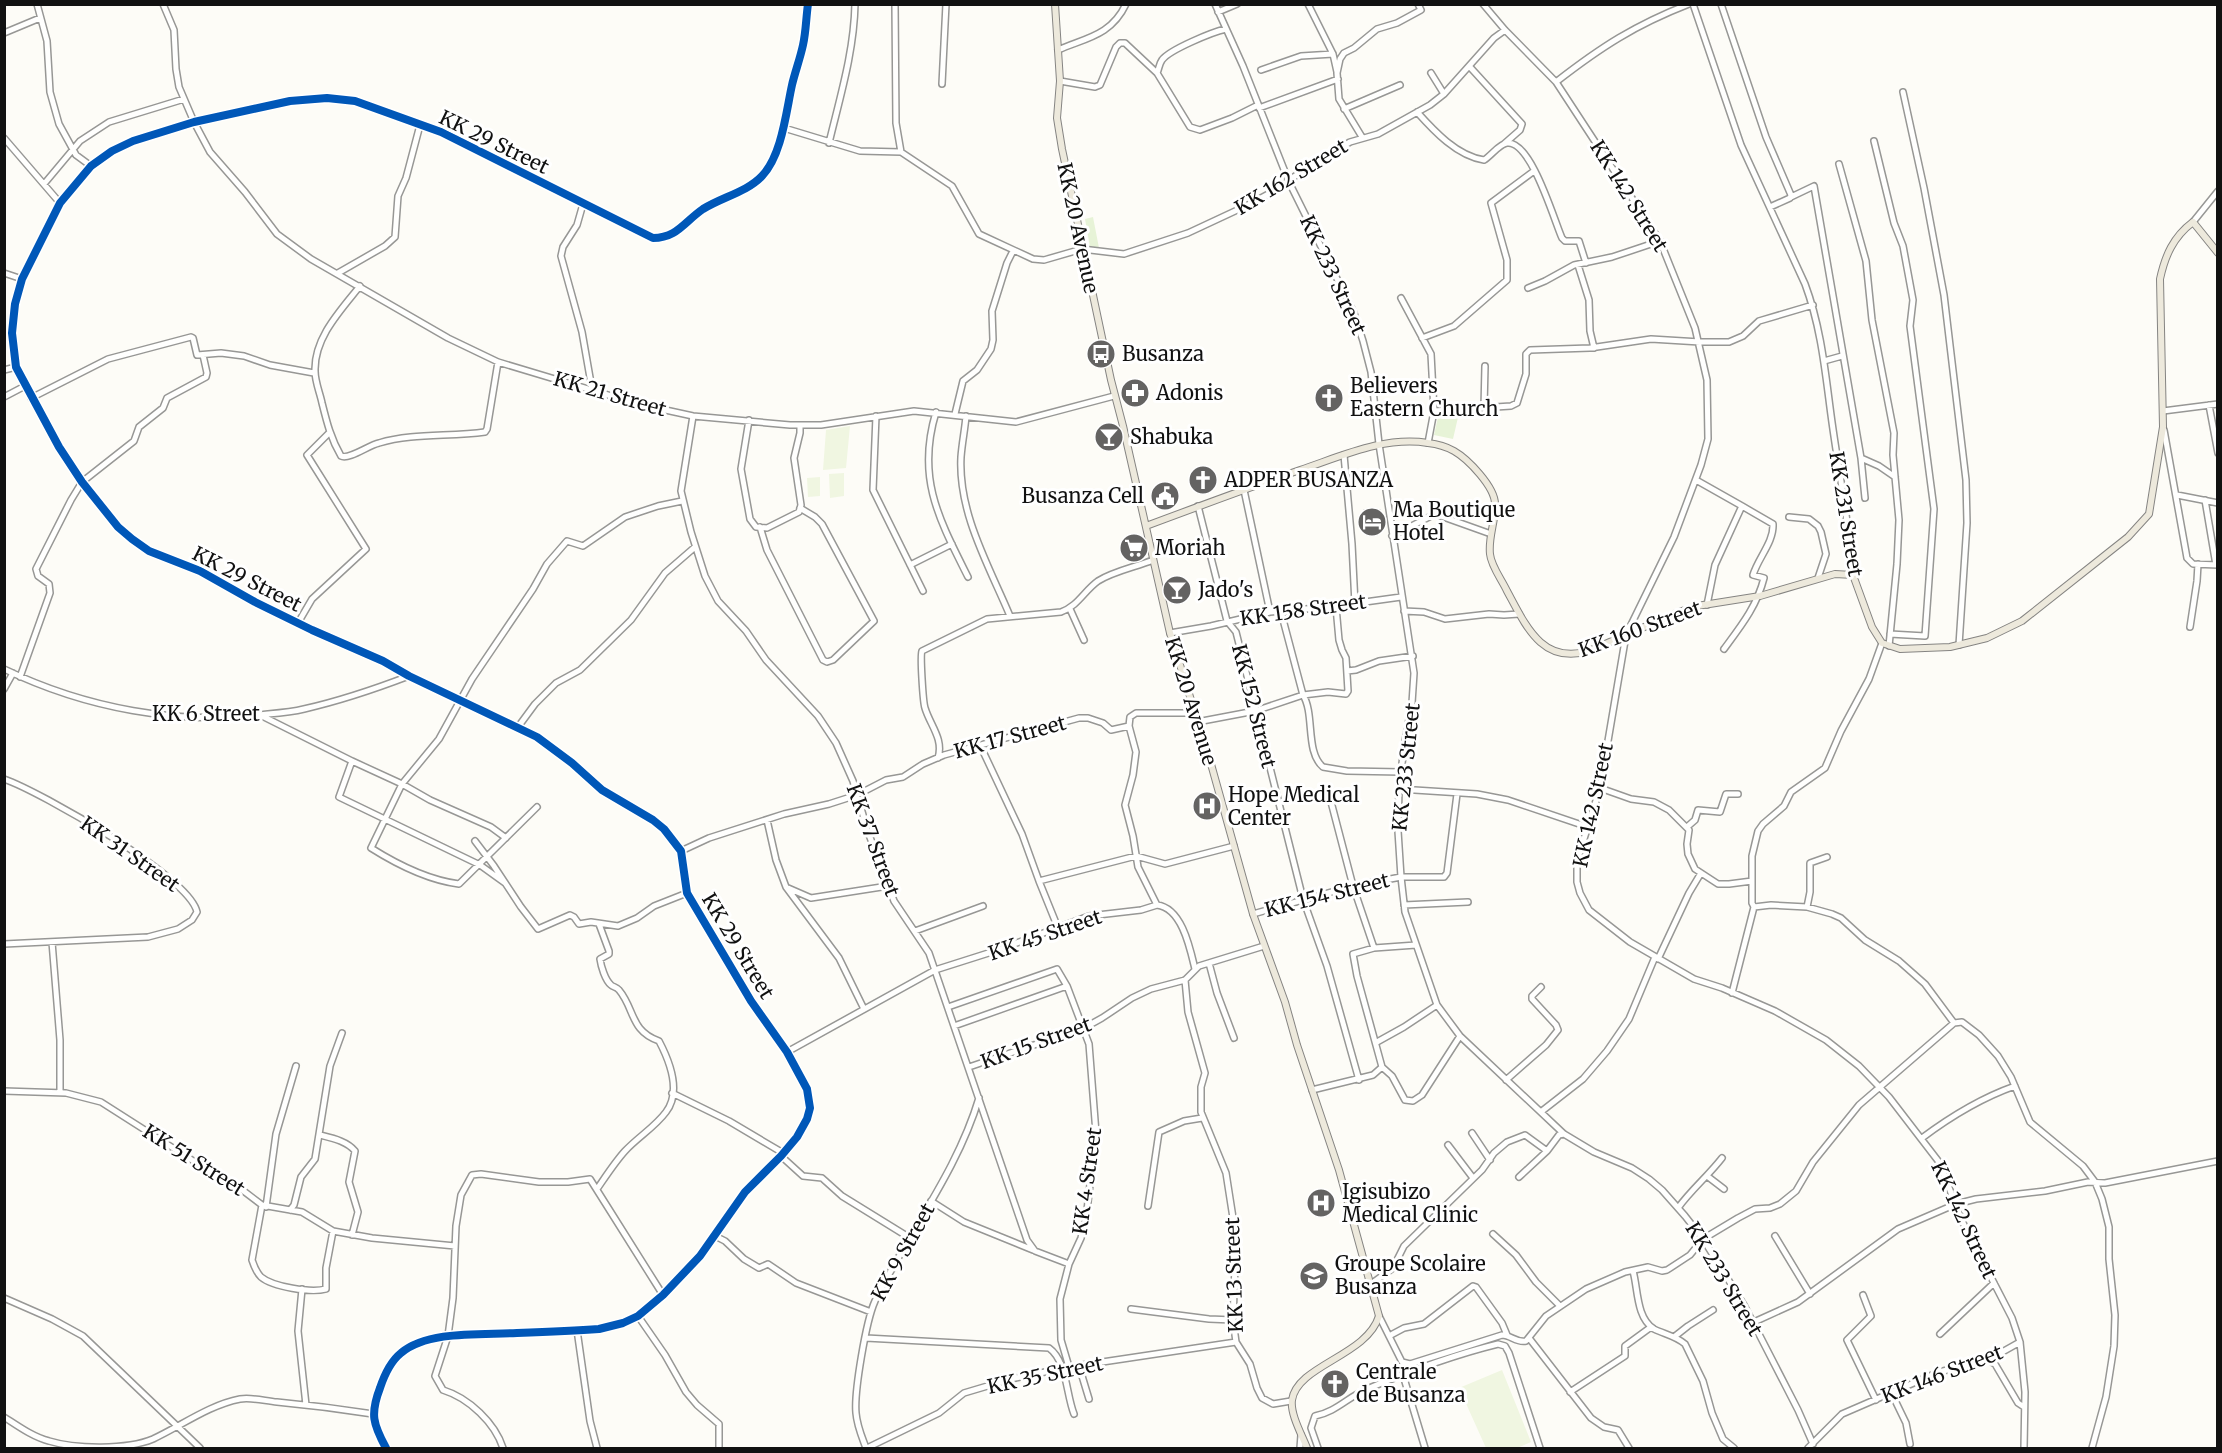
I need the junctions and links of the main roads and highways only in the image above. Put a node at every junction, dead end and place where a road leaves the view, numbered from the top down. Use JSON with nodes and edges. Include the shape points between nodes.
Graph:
{"nodes":[{"id":1,"x":1055,"y":4,"type":"edge"},
{"id":2,"x":2217,"y":253,"type":"edge"},
{"id":3,"x":1146,"y":526,"type":"junction"},
{"id":4,"x":1853,"y":575,"type":"joint"},
{"id":5,"x":1307,"y":1449,"type":"edge"}],
"edges":[{"from":1,"to":3,"type":"main road","name":"KK 20 Avenue","via":[[1060,81],[1057,118],[1114,396]]},
{"from":2,"to":4,"type":"main road","name":"KK 231 Street","via":[[2193,222],[2168,251],[2160,279],[2163,427],[2151,506],[2145,520],[2104,557],[2022,621],[1987,638],[1959,645],[1899,649],[1886,644],[1872,627]]},
{"from":3,"to":4,"type":"main road","name":"KK 160 Street","via":[[1379,444],[1428,443],[1455,452],[1488,484],[1496,506],[1492,561],[1531,631],[1553,651],[1567,655],[1589,651],[1679,612],[1760,596],[1835,574]]},
{"from":3,"to":5,"type":"main road","name":"KK 20 Avenue","via":[[1170,633],[1253,914],[1342,1181],[1379,1316],[1375,1329],[1364,1340],[1300,1383],[1292,1401]]}]}
